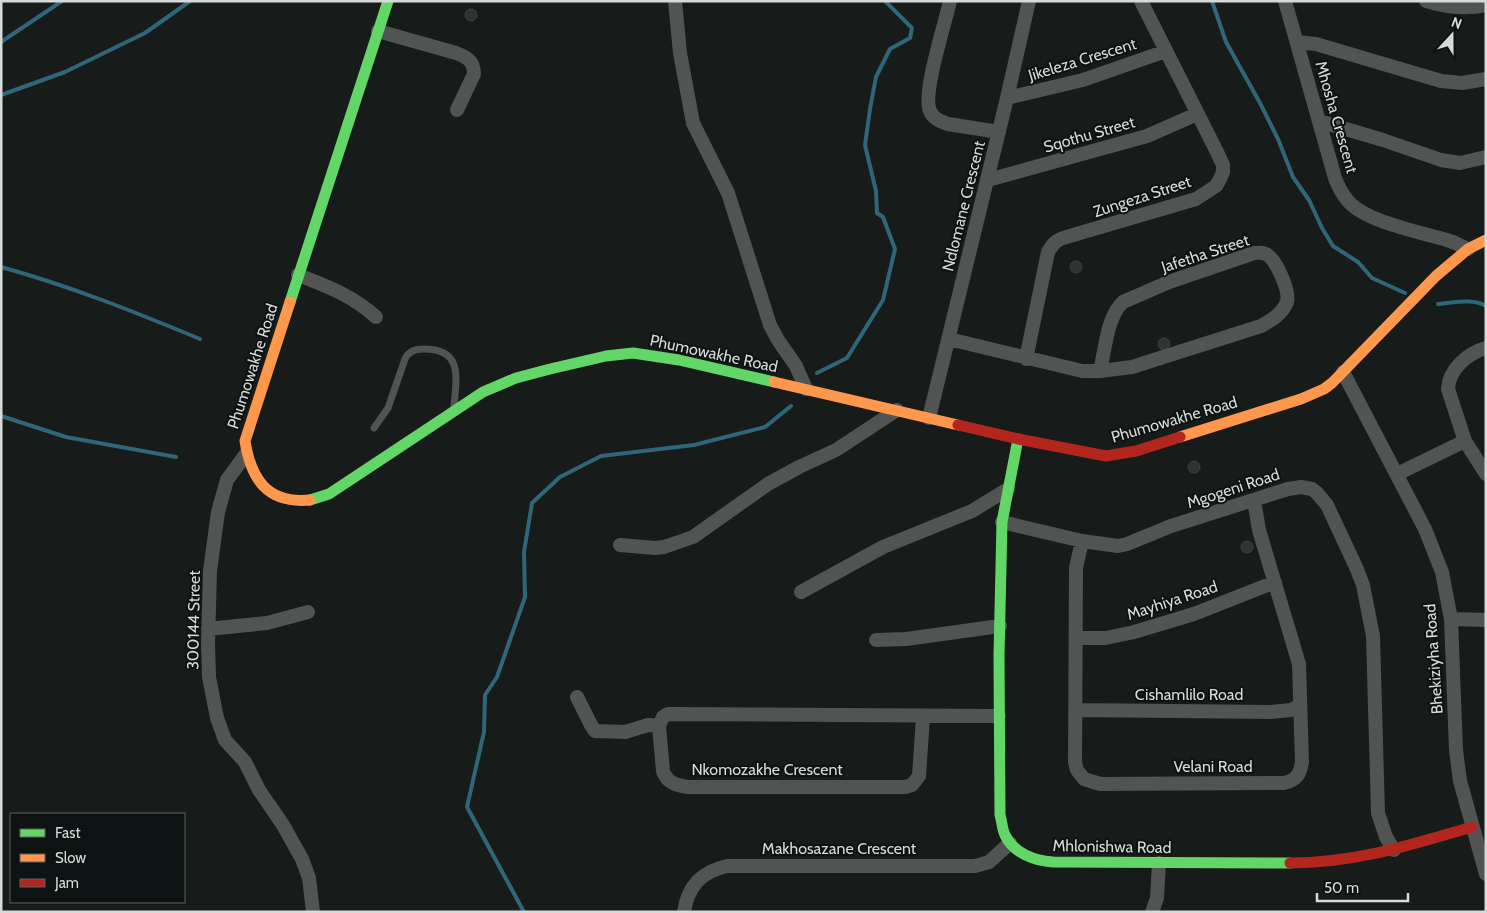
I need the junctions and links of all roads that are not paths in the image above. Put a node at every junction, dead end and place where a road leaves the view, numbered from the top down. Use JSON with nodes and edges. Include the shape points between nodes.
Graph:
{"nodes":[{"id":1,"x":388,"y":1,"type":"edge"},
{"id":2,"x":675,"y":1,"type":"edge"},
{"id":3,"x":950,"y":1,"type":"edge"},
{"id":4,"x":1029,"y":1,"type":"edge"},
{"id":5,"x":1142,"y":1,"type":"edge"},
{"id":6,"x":1285,"y":1,"type":"edge"},
{"id":7,"x":1426,"y":1,"type":"edge"},
{"id":8,"x":1486,"y":5,"type":"edge"},
{"id":9,"x":378,"y":31,"type":"junction"},
{"id":10,"x":1297,"y":42,"type":"junction"},
{"id":11,"x":1166,"y":51,"type":"junction"},
{"id":12,"x":1486,"y":79,"type":"edge"},
{"id":13,"x":1008,"y":98,"type":"junction"},
{"id":14,"x":458,"y":110,"type":"dead end"},
{"id":15,"x":1197,"y":114,"type":"junction"},
{"id":16,"x":1319,"y":121,"type":"junction"},
{"id":17,"x":999,"y":132,"type":"junction"},
{"id":18,"x":1486,"y":157,"type":"edge"},
{"id":19,"x":988,"y":180,"type":"junction"},
{"id":20,"x":1486,"y":240,"type":"edge"},
{"id":21,"x":1468,"y":249,"type":"junction"},
{"id":22,"x":298,"y":274,"type":"junction"},
{"id":23,"x":376,"y":317,"type":"dead end"},
{"id":24,"x":949,"y":339,"type":"junction"},
{"id":25,"x":1486,"y":348,"type":"edge"},
{"id":26,"x":1026,"y":359,"type":"junction"},
{"id":27,"x":1100,"y":371,"type":"junction"},
{"id":28,"x":1343,"y":372,"type":"junction"},
{"id":29,"x":806,"y":389,"type":"junction"},
{"id":30,"x":897,"y":410,"type":"junction"},
{"id":31,"x":454,"y":412,"type":"junction"},
{"id":32,"x":930,"y":418,"type":"junction"},
{"id":33,"x":374,"y":428,"type":"dead end"},
{"id":34,"x":1018,"y":439,"type":"junction"},
{"id":35,"x":1465,"y":441,"type":"junction"},
{"id":36,"x":246,"y":454,"type":"junction"},
{"id":37,"x":1397,"y":474,"type":"junction"},
{"id":38,"x":1486,"y":474,"type":"edge"},
{"id":39,"x":1008,"y":489,"type":"junction"},
{"id":40,"x":1254,"y":500,"type":"junction"},
{"id":41,"x":1002,"y":522,"type":"junction"},
{"id":42,"x":1082,"y":542,"type":"junction"},
{"id":43,"x":620,"y":545,"type":"dead end"},
{"id":44,"x":1275,"y":582,"type":"junction"},
{"id":45,"x":801,"y":592,"type":"dead end"},
{"id":46,"x":308,"y":612,"type":"dead end"},
{"id":47,"x":1452,"y":620,"type":"junction"},
{"id":48,"x":1486,"y":620,"type":"edge"},
{"id":49,"x":1000,"y":626,"type":"junction"},
{"id":50,"x":208,"y":629,"type":"junction"},
{"id":51,"x":1076,"y":638,"type":"junction"},
{"id":52,"x":876,"y":640,"type":"dead end"},
{"id":53,"x":577,"y":697,"type":"dead end"},
{"id":54,"x":1300,"y":705,"type":"junction"},
{"id":55,"x":1076,"y":710,"type":"junction"},
{"id":56,"x":999,"y":716,"type":"junction"},
{"id":57,"x":923,"y":717,"type":"junction"},
{"id":58,"x":659,"y":726,"type":"junction"},
{"id":59,"x":1472,"y":826,"type":"junction"},
{"id":60,"x":1010,"y":843,"type":"junction"},
{"id":61,"x":1394,"y":850,"type":"junction"},
{"id":62,"x":1159,"y":863,"type":"junction"},
{"id":63,"x":1486,"y":874,"type":"edge"},
{"id":64,"x":313,"y":912,"type":"edge"},
{"id":65,"x":684,"y":912,"type":"edge"},
{"id":66,"x":1152,"y":912,"type":"edge"}],
"edges":[{"from":1,"to":9,"type":"street","name":"Phumowakhe Road"},
{"from":2,"to":29,"type":"street","via":[[680,53],[693,123],[728,193],[770,324]]},
{"from":3,"to":17,"type":"street","via":[[930,81],[930,111],[940,122]]},
{"from":4,"to":13,"type":"street","name":"Ndlomane Crescent"},
{"from":5,"to":11,"type":"street","name":"Zungeza Street"},
{"from":6,"to":10,"type":"street","name":"Mhosha Crescent"},
{"from":7,"to":8,"type":"street","via":[[1461,8]]},
{"from":9,"to":14,"type":"street","via":[[468,58],[474,74]]},
{"from":9,"to":22,"type":"street","name":"Phumowakhe Road"},
{"from":10,"to":12,"type":"street","via":[[1316,44],[1442,81],[1462,84]]},
{"from":10,"to":16,"type":"street","name":"Mhosha Crescent"},
{"from":11,"to":13,"type":"street","name":"Jikeleza Crescent","via":[[1083,80]]},
{"from":11,"to":15,"type":"street","name":"Zungeza Street"},
{"from":13,"to":17,"type":"street","name":"Ndlomane Crescent"},
{"from":15,"to":19,"type":"street","name":"Sqothu Street","via":[[1148,136]]},
{"from":15,"to":26,"type":"street","name":"Zungeza Street","via":[[1223,165],[1216,186],[1196,199],[1063,238],[1052,245]]},
{"from":16,"to":18,"type":"street","via":[[1441,160],[1460,162]]},
{"from":16,"to":21,"type":"street","name":"Mhosha Crescent","via":[[1340,190],[1353,206],[1370,216]]},
{"from":17,"to":19,"type":"street","name":"Ndlomane Crescent"},
{"from":19,"to":24,"type":"street","name":"Ndlomane Crescent"},
{"from":20,"to":21,"type":"street","name":"Phumowakhe Road"},
{"from":21,"to":28,"type":"street","name":"Phumowakhe Road","via":[[1436,276]]},
{"from":22,"to":23,"type":"street","via":[[350,297]]},
{"from":22,"to":36,"type":"street","name":"Phumowakhe Road","via":[[249,426]]},
{"from":24,"to":26,"type":"street","name":"Jafetha Street"},
{"from":24,"to":32,"type":"street","name":"Ndlomane Crescent"},
{"from":25,"to":35,"type":"street","via":[[1466,357],[1449,384]]},
{"from":26,"to":27,"type":"street","name":"Jafetha Street","via":[[1082,371]]},
{"from":27,"to":27,"type":"street","name":"Jafetha Street","via":[[1111,321],[1123,302],[1169,282],[1254,253],[1266,254],[1274,260],[1288,293],[1286,305],[1272,320],[1151,361]]},
{"from":28,"to":34,"type":"street","name":"Phumowakhe Road","via":[[1324,389],[1301,399],[1136,451],[1096,455]]},
{"from":28,"to":37,"type":"street","name":"Bhekiziyha Road"},
{"from":29,"to":30,"type":"street","name":"Phumowakhe Road"},
{"from":29,"to":31,"type":"street","name":"Phumowakhe Road","via":[[679,360],[626,353],[524,374],[483,392]]},
{"from":30,"to":32,"type":"street","name":"Phumowakhe Road"},
{"from":30,"to":43,"type":"street","via":[[836,450],[768,484],[693,537],[655,548]]},
{"from":31,"to":33,"type":"lane","via":[[456,371],[451,358],[439,350],[420,349],[408,354],[388,408]]},
{"from":31,"to":36,"type":"street","name":"Phumowakhe Road","via":[[315,500],[289,500],[269,492],[254,476]]},
{"from":32,"to":34,"type":"street","name":"Phumowakhe Road"},
{"from":34,"to":39,"type":"street"},
{"from":35,"to":37,"type":"street"},
{"from":35,"to":38,"type":"street"},
{"from":36,"to":50,"type":"street","name":"300144 Street","via":[[227,480],[220,500],[210,571]]},
{"from":37,"to":47,"type":"street","name":"Bhekiziyha Road","via":[[1435,550]]},
{"from":39,"to":41,"type":"street"},
{"from":39,"to":45,"type":"street","via":[[972,511],[883,547]]},
{"from":40,"to":42,"type":"street","name":"Mgogeni Road","via":[[1171,526],[1127,544],[1106,546]]},
{"from":40,"to":44,"type":"street","name":"Velani Road","via":[[1259,530]]},
{"from":40,"to":61,"type":"street","name":"Mgogeni Road","via":[[1296,487],[1317,493],[1327,505],[1356,567],[1373,636],[1378,813]]},
{"from":41,"to":42,"type":"street","name":"Mgogeni Road"},
{"from":41,"to":49,"type":"street"},
{"from":42,"to":51,"type":"street","name":"Velani Road","via":[[1076,568]]},
{"from":44,"to":51,"type":"street","name":"Mayhiya Road","via":[[1194,614],[1134,632],[1106,638]]},
{"from":44,"to":54,"type":"street","name":"Velani Road","via":[[1300,664]]},
{"from":46,"to":50,"type":"street","via":[[267,623]]},
{"from":47,"to":48,"type":"street"},
{"from":47,"to":59,"type":"street","name":"Bhekiziyha Road","via":[[1456,750]]},
{"from":49,"to":52,"type":"street"},
{"from":49,"to":56,"type":"street"},
{"from":50,"to":64,"type":"street","name":"300144 Street","via":[[209,677],[221,730],[225,740],[245,762],[302,859],[309,878]]},
{"from":51,"to":55,"type":"street","name":"Velani Road"},
{"from":53,"to":58,"type":"street","via":[[595,731],[625,732],[648,725]]},
{"from":54,"to":55,"type":"street","name":"Cishamlilo Road","via":[[1291,710],[1270,712]]},
{"from":54,"to":55,"type":"street","name":"Velani Road","via":[[1302,762],[1299,775],[1284,783],[1089,782],[1080,775],[1075,762]]},
{"from":56,"to":57,"type":"street"},
{"from":56,"to":60,"type":"street","via":[[1000,815]]},
{"from":57,"to":58,"type":"street","via":[[674,713],[663,717]]},
{"from":57,"to":58,"type":"street","name":"Nkomozakhe Crescent","via":[[919,776],[912,785],[905,787],[679,785],[665,778]]},
{"from":59,"to":61,"type":"street","name":"Mhlonishwa Road"},
{"from":59,"to":63,"type":"street","name":"Bhekiziyha Road"},
{"from":60,"to":62,"type":"street","name":"Mhlonishwa Road","via":[[1020,852],[1040,861]]},
{"from":60,"to":65,"type":"street","name":"Makhosazane Crescent","via":[[988,862],[975,866],[727,866],[707,873],[690,889]]},
{"from":61,"to":62,"type":"street","name":"Mhlonishwa Road","via":[[1347,860],[1310,863]]},
{"from":62,"to":66,"type":"street","via":[[1157,898]]}]}
